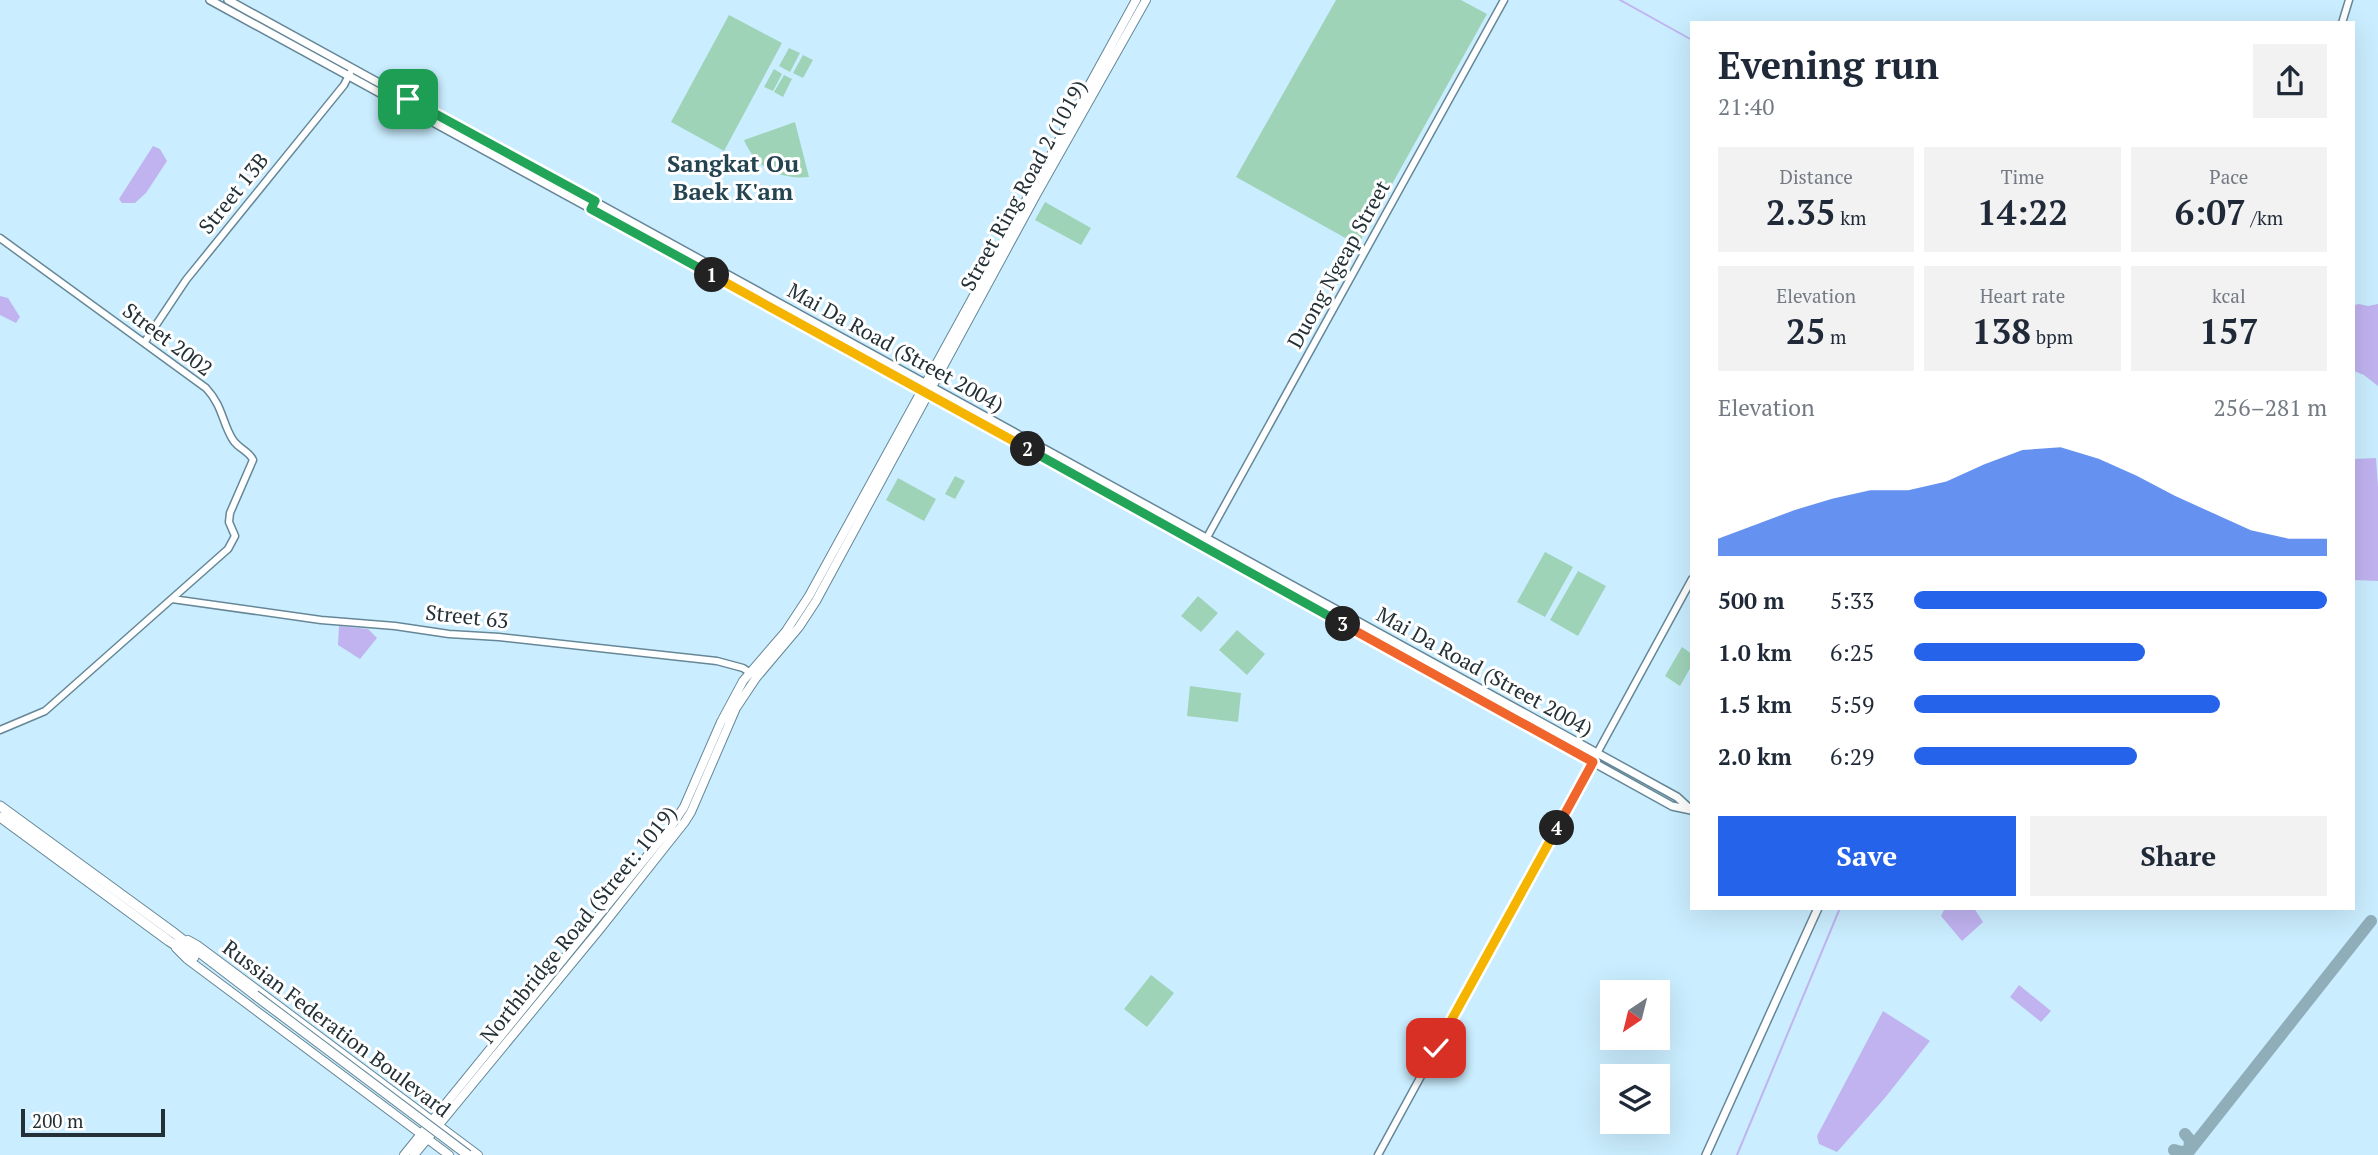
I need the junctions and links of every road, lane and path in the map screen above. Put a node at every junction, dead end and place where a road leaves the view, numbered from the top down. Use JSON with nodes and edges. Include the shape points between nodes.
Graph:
{"nodes":[{"id":1,"x":210,"y":0,"type":"edge"},
{"id":2,"x":228,"y":0,"type":"edge"},
{"id":3,"x":1136,"y":0,"type":"edge"},
{"id":4,"x":1146,"y":0,"type":"edge"},
{"id":5,"x":1504,"y":0,"type":"edge"},
{"id":6,"x":2348,"y":0,"type":"edge"},
{"id":7,"x":2343,"y":21,"type":"edge"},
{"id":8,"x":351,"y":72,"type":"junction"},
{"id":9,"x":0,"y":238,"type":"edge"},
{"id":10,"x":144,"y":342,"type":"junction"},
{"id":11,"x":928,"y":389,"type":"junction"},
{"id":12,"x":1207,"y":538,"type":"junction"},
{"id":13,"x":1203,"y":546,"type":"junction"},
{"id":14,"x":1690,"y":583,"type":"edge"},
{"id":15,"x":172,"y":599,"type":"junction"},
{"id":16,"x":753,"y":675,"type":"junction"},
{"id":17,"x":0,"y":730,"type":"edge"},
{"id":18,"x":1597,"y":754,"type":"junction"},
{"id":19,"x":1593,"y":762,"type":"junction"},
{"id":20,"x":0,"y":806,"type":"edge"},
{"id":21,"x":1690,"y":809,"type":"edge"},
{"id":22,"x":1690,"y":810,"type":"edge"},
{"id":23,"x":0,"y":817,"type":"edge"},
{"id":24,"x":1817,"y":910,"type":"edge"},
{"id":25,"x":171,"y":937,"type":"junction"},
{"id":26,"x":253,"y":997,"type":"junction"},
{"id":27,"x":348,"y":1058,"type":"junction"},
{"id":28,"x":338,"y":1072,"type":"junction"},
{"id":29,"x":434,"y":1122,"type":"junction"},
{"id":30,"x":424,"y":1136,"type":"junction"},
{"id":31,"x":404,"y":1155,"type":"edge"},
{"id":32,"x":414,"y":1155,"type":"edge"},
{"id":33,"x":449,"y":1155,"type":"edge"},
{"id":34,"x":458,"y":1155,"type":"edge"},
{"id":35,"x":468,"y":1155,"type":"edge"},
{"id":36,"x":478,"y":1155,"type":"edge"},
{"id":37,"x":1378,"y":1155,"type":"edge"},
{"id":38,"x":1706,"y":1155,"type":"edge"}],
"edges":[{"from":1,"to":8,"type":"main road","name":"Mai Da Road (Street 2004)"},
{"from":2,"to":8,"type":"main road","name":"Mai Da Road (Street 2004)"},
{"from":3,"to":11,"type":"main road","name":"Street Ring Road 2 (1019)","via":[[1034,183]]},
{"from":4,"to":11,"type":"main road","name":"Street Ring Road 2 (1019)"},
{"from":5,"to":12,"type":"street","name":"Duong Ngeap Street"},
{"from":6,"to":7,"type":"street"},
{"from":8,"to":10,"type":"street","name":"Street 13B","via":[[186,280]]},
{"from":8,"to":11,"type":"main road","name":"Mai Da Road (Street 2004)"},
{"from":9,"to":10,"type":"street","name":"Street 2002"},
{"from":10,"to":15,"type":"street","name":"Street 2002","via":[[211,393],[234,442],[253,458],[230,513],[235,536],[232,545]]},
{"from":11,"to":12,"type":"main road","name":"Mai Da Road (Street 2004)"},
{"from":11,"to":13,"type":"main road","name":"Mai Da Road (Street 2004)"},
{"from":11,"to":16,"type":"main road","name":"Northbridge Road (Street: 1019)","via":[[805,619]]},
{"from":12,"to":13,"type":"street","name":"Duong Ngeap Street"},
{"from":12,"to":18,"type":"main road","name":"Mai Da Road (Street 2004)"},
{"from":13,"to":19,"type":"main road","name":"Mai Da Road (Street 2004)"},
{"from":14,"to":18,"type":"street"},
{"from":15,"to":16,"type":"street","name":"Street 63","via":[[321,620],[717,661]]},
{"from":15,"to":17,"type":"street","via":[[45,711]]},
{"from":16,"to":29,"type":"main road","name":"Northbridge Road (Street: 1019)","via":[[680,828]]},
{"from":18,"to":19,"type":"street"},
{"from":18,"to":21,"type":"main road","name":"Mai Da Road (Street 2004)","via":[[1677,797]]},
{"from":19,"to":22,"type":"main road","name":"Mai Da Road (Street 2004)","via":[[1672,806]]},
{"from":19,"to":37,"type":"street"},
{"from":20,"to":25,"type":"highway","name":"Russian Federation Boulevard"},
{"from":23,"to":25,"type":"highway","name":"Russian Federation Boulevard"},
{"from":24,"to":38,"type":"main road"},
{"from":25,"to":26,"type":"highway","name":"Russian Federation Boulevard"},
{"from":25,"to":27,"type":"main road","name":"Russian Federation Boulevard","via":[[197,944]]},
{"from":25,"to":28,"type":"main road","name":"Russian Federation Boulevard","via":[[187,959]]},
{"from":26,"to":34,"type":"highway"},
{"from":26,"to":35,"type":"highway","bridge":true},
{"from":27,"to":28,"type":"main road","via":[[347,1069]]},
{"from":27,"to":29,"type":"main road","name":"Russian Federation Boulevard"},
{"from":28,"to":30,"type":"main road","name":"Russian Federation Boulevard"},
{"from":29,"to":30,"type":"main road","name":"Northbridge Road (Street: 1019)"},
{"from":29,"to":36,"type":"main road","name":"Russian Federation Boulevard"},
{"from":30,"to":31,"type":"main road"},
{"from":30,"to":32,"type":"main road"},
{"from":30,"to":33,"type":"main road","name":"Russian Federation Boulevard"}]}
